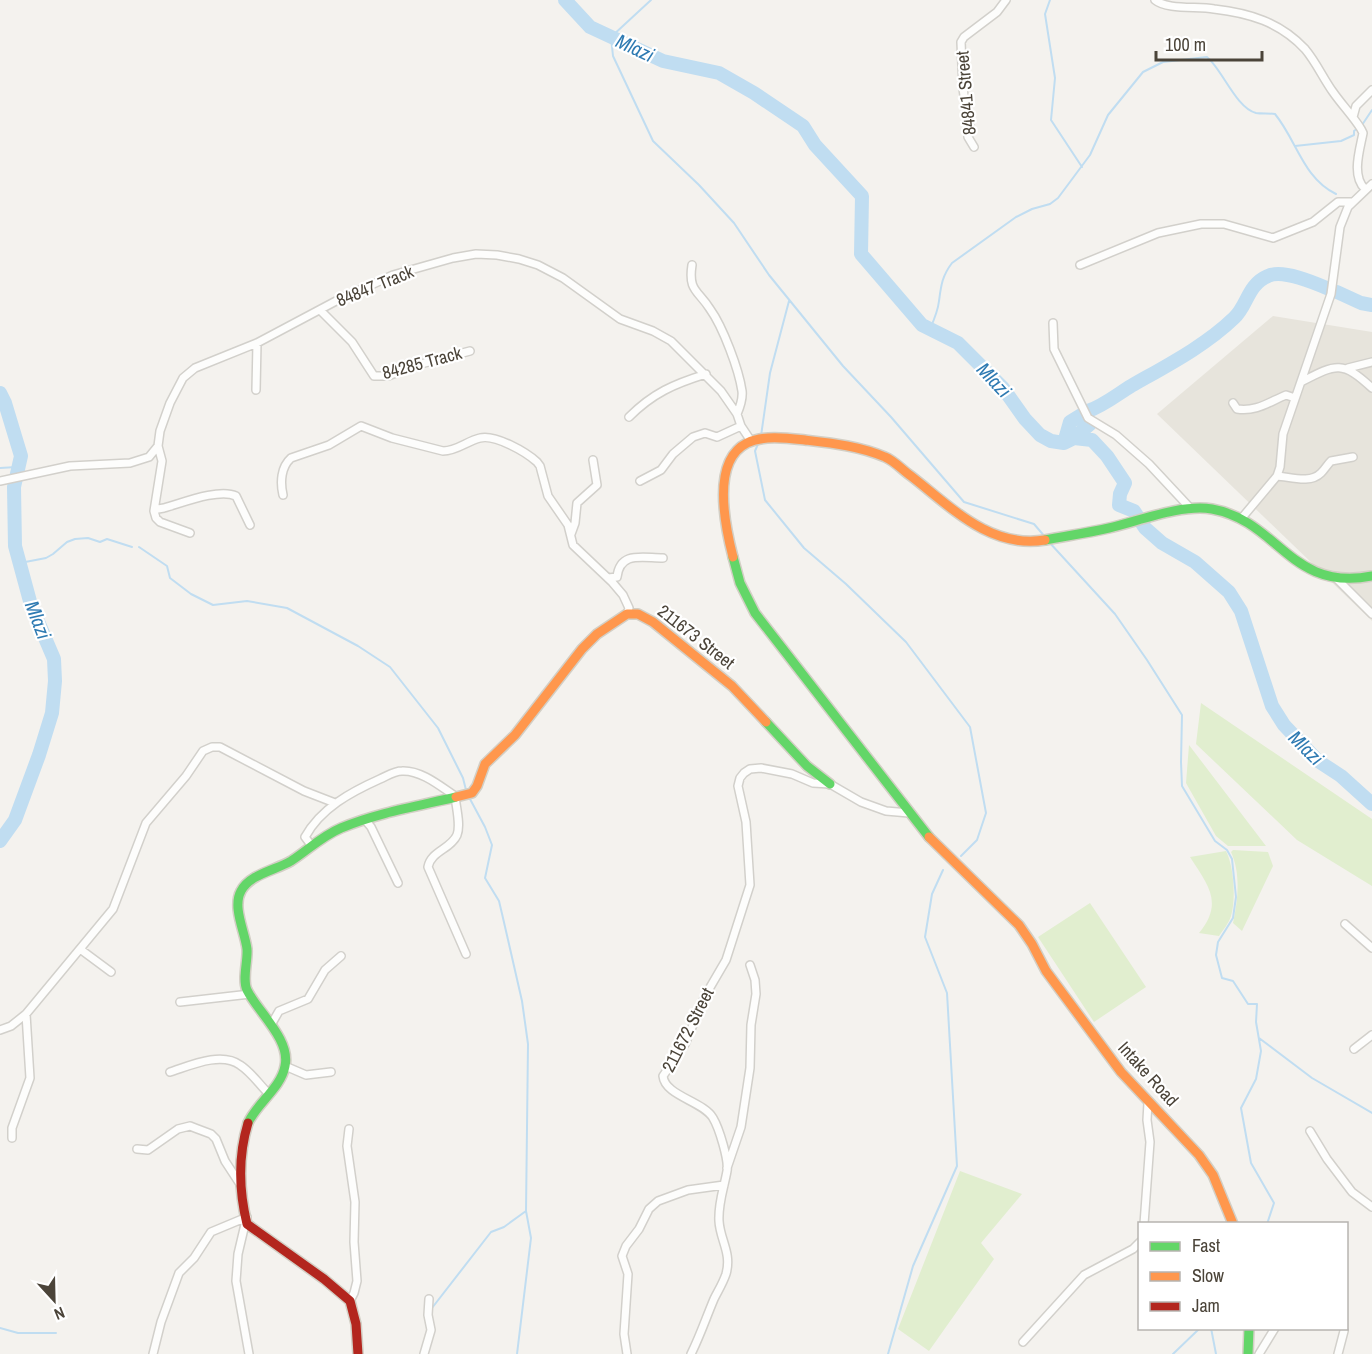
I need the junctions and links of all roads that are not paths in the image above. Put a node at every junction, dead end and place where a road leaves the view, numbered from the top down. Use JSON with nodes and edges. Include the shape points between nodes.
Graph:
{"nodes":[{"id":1,"x":1006,"y":0,"type":"edge"},
{"id":2,"x":1155,"y":0,"type":"edge"},
{"id":3,"x":1372,"y":90,"type":"edge"},
{"id":4,"x":1358,"y":123,"type":"junction"},
{"id":5,"x":974,"y":147,"type":"dead end"},
{"id":6,"x":1372,"y":184,"type":"edge"},
{"id":7,"x":1365,"y":189,"type":"junction"},
{"id":8,"x":1351,"y":202,"type":"junction"},
{"id":9,"x":692,"y":265,"type":"dead end"},
{"id":10,"x":1080,"y":266,"type":"dead end"},
{"id":11,"x":320,"y":310,"type":"junction"},
{"id":12,"x":1053,"y":323,"type":"dead end"},
{"id":13,"x":257,"y":343,"type":"junction"},
{"id":14,"x":470,"y":351,"type":"dead end"},
{"id":15,"x":1372,"y":362,"type":"edge"},
{"id":16,"x":1346,"y":368,"type":"junction"},
{"id":17,"x":706,"y":374,"type":"junction"},
{"id":18,"x":1301,"y":382,"type":"junction"},
{"id":19,"x":1372,"y":388,"type":"edge"},
{"id":20,"x":256,"y":390,"type":"dead end"},
{"id":21,"x":1295,"y":398,"type":"junction"},
{"id":22,"x":1233,"y":403,"type":"dead end"},
{"id":23,"x":737,"y":414,"type":"junction"},
{"id":24,"x":629,"y":417,"type":"dead end"},
{"id":25,"x":741,"y":426,"type":"junction"},
{"id":26,"x":751,"y":441,"type":"junction"},
{"id":27,"x":158,"y":446,"type":"junction"},
{"id":28,"x":1353,"y":457,"type":"dead end"},
{"id":29,"x":593,"y":460,"type":"dead end"},
{"id":30,"x":1277,"y":476,"type":"junction"},
{"id":31,"x":0,"y":481,"type":"edge"},
{"id":32,"x":640,"y":481,"type":"dead end"},
{"id":33,"x":283,"y":495,"type":"dead end"},
{"id":34,"x":156,"y":507,"type":"junction"},
{"id":35,"x":1191,"y":509,"type":"junction"},
{"id":36,"x":1241,"y":519,"type":"junction"},
{"id":37,"x":250,"y":525,"type":"dead end"},
{"id":38,"x":190,"y":533,"type":"dead end"},
{"id":39,"x":571,"y":535,"type":"junction"},
{"id":40,"x":663,"y":558,"type":"dead end"},
{"id":41,"x":1372,"y":576,"type":"edge"},
{"id":42,"x":608,"y":578,"type":"junction"},
{"id":43,"x":1337,"y":579,"type":"junction"},
{"id":44,"x":627,"y":614,"type":"junction"},
{"id":45,"x":1372,"y":614,"type":"edge"},
{"id":46,"x":832,"y":786,"type":"junction"},
{"id":47,"x":455,"y":796,"type":"junction"},
{"id":48,"x":335,"y":803,"type":"junction"},
{"id":49,"x":909,"y":813,"type":"junction"},
{"id":50,"x":365,"y":820,"type":"junction"},
{"id":51,"x":311,"y":845,"type":"junction"},
{"id":52,"x":398,"y":883,"type":"dead end"},
{"id":53,"x":1345,"y":924,"type":"dead end"},
{"id":54,"x":1372,"y":948,"type":"edge"},
{"id":55,"x":80,"y":949,"type":"junction"},
{"id":56,"x":466,"y":954,"type":"dead end"},
{"id":57,"x":341,"y":956,"type":"dead end"},
{"id":58,"x":750,"y":965,"type":"dead end"},
{"id":59,"x":111,"y":972,"type":"dead end"},
{"id":60,"x":250,"y":994,"type":"junction"},
{"id":61,"x":180,"y":1002,"type":"dead end"},
{"id":62,"x":26,"y":1014,"type":"junction"},
{"id":63,"x":271,"y":1025,"type":"junction"},
{"id":64,"x":0,"y":1030,"type":"edge"},
{"id":65,"x":1372,"y":1035,"type":"edge"},
{"id":66,"x":1354,"y":1049,"type":"dead end"},
{"id":67,"x":285,"y":1066,"type":"junction"},
{"id":68,"x":170,"y":1072,"type":"dead end"},
{"id":69,"x":331,"y":1072,"type":"dead end"},
{"id":70,"x":268,"y":1093,"type":"junction"},
{"id":71,"x":1148,"y":1103,"type":"junction"},
{"id":72,"x":350,"y":1129,"type":"dead end"},
{"id":73,"x":1310,"y":1131,"type":"dead end"},
{"id":74,"x":12,"y":1138,"type":"dead end"},
{"id":75,"x":137,"y":1149,"type":"dead end"},
{"id":76,"x":727,"y":1169,"type":"junction"},
{"id":77,"x":240,"y":1184,"type":"junction"},
{"id":78,"x":724,"y":1185,"type":"junction"},
{"id":79,"x":1372,"y":1208,"type":"edge"},
{"id":80,"x":247,"y":1217,"type":"junction"},
{"id":81,"x":1144,"y":1222,"type":"edge"},
{"id":82,"x":1232,"y":1222,"type":"edge"},
{"id":83,"x":1138,"y":1244,"type":"edge"},
{"id":84,"x":429,"y":1299,"type":"dead end"},
{"id":85,"x":350,"y":1301,"type":"junction"},
{"id":86,"x":1249,"y":1330,"type":"edge"},
{"id":87,"x":1274,"y":1330,"type":"edge"},
{"id":88,"x":1344,"y":1331,"type":"dead end"},
{"id":89,"x":1023,"y":1342,"type":"dead end"},
{"id":90,"x":153,"y":1354,"type":"edge"},
{"id":91,"x":249,"y":1354,"type":"edge"},
{"id":92,"x":358,"y":1354,"type":"edge"},
{"id":93,"x":424,"y":1354,"type":"edge"},
{"id":94,"x":627,"y":1354,"type":"edge"},
{"id":95,"x":691,"y":1354,"type":"edge"},
{"id":96,"x":1248,"y":1354,"type":"edge"},
{"id":97,"x":1258,"y":1354,"type":"edge"},
{"id":98,"x":1338,"y":1354,"type":"edge"}],
"edges":[{"from":1,"to":5,"type":"street","name":"84841 Street","via":[[997,12],[964,37],[960,48],[970,119],[969,140]]},
{"from":2,"to":4,"type":"street","via":[[1166,6],[1231,11],[1261,18],[1285,31],[1306,50]]},
{"from":3,"to":4,"type":"street","via":[[1356,106]]},
{"from":4,"to":7,"type":"street","via":[[1363,133],[1359,181]]},
{"from":6,"to":7,"type":"street"},
{"from":7,"to":8,"type":"street"},
{"from":8,"to":10,"type":"street","via":[[1338,202],[1313,222],[1282,236],[1265,237],[1224,224],[1201,224],[1158,233]]},
{"from":8,"to":18,"type":"street","via":[[1340,227],[1331,294]]},
{"from":9,"to":23,"type":"street","via":[[690,282],[720,327],[742,391]]},
{"from":11,"to":13,"type":"street","name":"84847 Track"},
{"from":11,"to":14,"type":"street","name":"84285 Track","via":[[352,342],[374,376],[388,376]]},
{"from":11,"to":17,"type":"street","name":"84847 Track","via":[[393,275],[453,258],[497,255],[519,259],[563,278],[612,315],[671,341]]},
{"from":12,"to":35,"type":"street","via":[[1053,349],[1088,418],[1116,435],[1149,464]]},
{"from":13,"to":20,"type":"street"},
{"from":13,"to":27,"type":"street","name":"84847 Track","via":[[195,368],[183,378],[161,426]]},
{"from":15,"to":16,"type":"street"},
{"from":16,"to":18,"type":"street","via":[[1330,368]]},
{"from":16,"to":19,"type":"street"},
{"from":17,"to":23,"type":"street","name":"84847 Track"},
{"from":17,"to":24,"type":"street","via":[[668,388]]},
{"from":18,"to":21,"type":"street"},
{"from":21,"to":22,"type":"street","via":[[1286,395],[1260,408],[1241,410]]},
{"from":21,"to":30,"type":"street","via":[[1283,434]]},
{"from":23,"to":25,"type":"street","name":"84847 Track"},
{"from":25,"to":26,"type":"street","name":"84847 Track"},
{"from":25,"to":32,"type":"street","via":[[717,437],[705,433],[693,437],[661,471]]},
{"from":26,"to":35,"type":"street","via":[[784,438],[871,452],[888,459],[978,529],[1026,543],[1070,537]]},
{"from":26,"to":49,"type":"street","name":"Intake Road","via":[[727,465],[724,492],[732,553],[745,598]]},
{"from":27,"to":31,"type":"street","via":[[142,460],[70,466]]},
{"from":27,"to":34,"type":"street","name":"84847 Track","via":[[162,461]]},
{"from":28,"to":30,"type":"street","via":[[1331,461],[1313,478]]},
{"from":29,"to":39,"type":"street","via":[[597,484],[577,503]]},
{"from":30,"to":36,"type":"street"},
{"from":33,"to":39,"type":"street","name":"211673 Street","via":[[286,462],[361,426],[446,452],[487,437],[507,443],[540,466],[548,496]]},
{"from":34,"to":37,"type":"street","via":[[231,494],[236,496]]},
{"from":34,"to":38,"type":"street","via":[[157,520]]},
{"from":35,"to":36,"type":"street","via":[[1214,510]]},
{"from":36,"to":43,"type":"street","via":[[1306,567]]},
{"from":39,"to":42,"type":"street","name":"211673 Street","via":[[573,545]]},
{"from":40,"to":42,"type":"street","via":[[627,559],[621,563],[617,577]]},
{"from":41,"to":43,"type":"street"},
{"from":42,"to":44,"type":"street","name":"211673 Street","via":[[623,595],[629,608]]},
{"from":43,"to":45,"type":"street"},
{"from":44,"to":46,"type":"street","name":"211673 Street","via":[[638,614],[653,622],[732,686],[807,766]]},
{"from":44,"to":47,"type":"street","via":[[611,622],[578,655],[511,740],[484,765],[475,791]]},
{"from":46,"to":49,"type":"street","via":[[886,811]]},
{"from":46,"to":76,"type":"street","name":"211672 Street","via":[[761,768],[750,769],[740,778],[750,885],[726,960],[705,996],[685,1044],[663,1076],[673,1092],[713,1117]]},
{"from":47,"to":48,"type":"street","via":[[423,776],[400,771]]},
{"from":47,"to":50,"type":"street"},
{"from":47,"to":56,"type":"street","via":[[456,837],[430,860],[428,867]]},
{"from":48,"to":51,"type":"street","via":[[306,834]]},
{"from":48,"to":55,"type":"street","via":[[226,750],[207,748],[143,827],[113,909]]},
{"from":49,"to":71,"type":"street","name":"Intake Road","via":[[934,845],[1019,925],[1088,1030]]},
{"from":50,"to":51,"type":"street","via":[[340,828]]},
{"from":50,"to":52,"type":"street"},
{"from":51,"to":60,"type":"street","via":[[291,861],[250,881],[240,892],[238,909],[247,950],[245,982]]},
{"from":53,"to":54,"type":"street"},
{"from":55,"to":59,"type":"street"},
{"from":55,"to":62,"type":"street"},
{"from":57,"to":63,"type":"street","via":[[325,970],[308,999],[279,1011]]},
{"from":58,"to":76,"type":"street","via":[[756,994],[750,1068],[741,1127]]},
{"from":60,"to":61,"type":"street"},
{"from":60,"to":63,"type":"street"},
{"from":62,"to":64,"type":"street"},
{"from":62,"to":74,"type":"street","via":[[30,1078]]},
{"from":63,"to":67,"type":"street","via":[[284,1050]]},
{"from":65,"to":66,"type":"street"},
{"from":67,"to":69,"type":"street","via":[[306,1075]]},
{"from":67,"to":70,"type":"street"},
{"from":68,"to":70,"type":"street","via":[[201,1062],[235,1062]]},
{"from":70,"to":77,"type":"street","via":[[248,1126],[240,1161]]},
{"from":71,"to":81,"type":"street","via":[[1150,1142]]},
{"from":71,"to":82,"type":"street","name":"Intake Road","via":[[1200,1155],[1213,1175]]},
{"from":72,"to":85,"type":"street","via":[[347,1146],[355,1202],[357,1277]]},
{"from":73,"to":79,"type":"street","via":[[1352,1192]]},
{"from":75,"to":77,"type":"street","via":[[148,1150],[190,1126],[211,1134]]},
{"from":76,"to":78,"type":"street","name":"211672 Street"},
{"from":77,"to":80,"type":"street"},
{"from":78,"to":94,"type":"street","via":[[688,1190],[658,1201],[626,1246],[622,1256],[628,1275],[624,1334]]},
{"from":78,"to":95,"type":"street","name":"211672 Street","via":[[718,1206],[727,1252],[726,1274]]},
{"from":80,"to":85,"type":"street","via":[[247,1224]]},
{"from":80,"to":90,"type":"street","via":[[212,1232],[179,1273]]},
{"from":80,"to":91,"type":"street","via":[[236,1275]]},
{"from":83,"to":89,"type":"street","via":[[1084,1275]]},
{"from":84,"to":93,"type":"street","via":[[430,1330]]},
{"from":85,"to":92,"type":"street"},
{"from":86,"to":96,"type":"street"},
{"from":87,"to":97,"type":"street"},
{"from":88,"to":98,"type":"street"}]}
